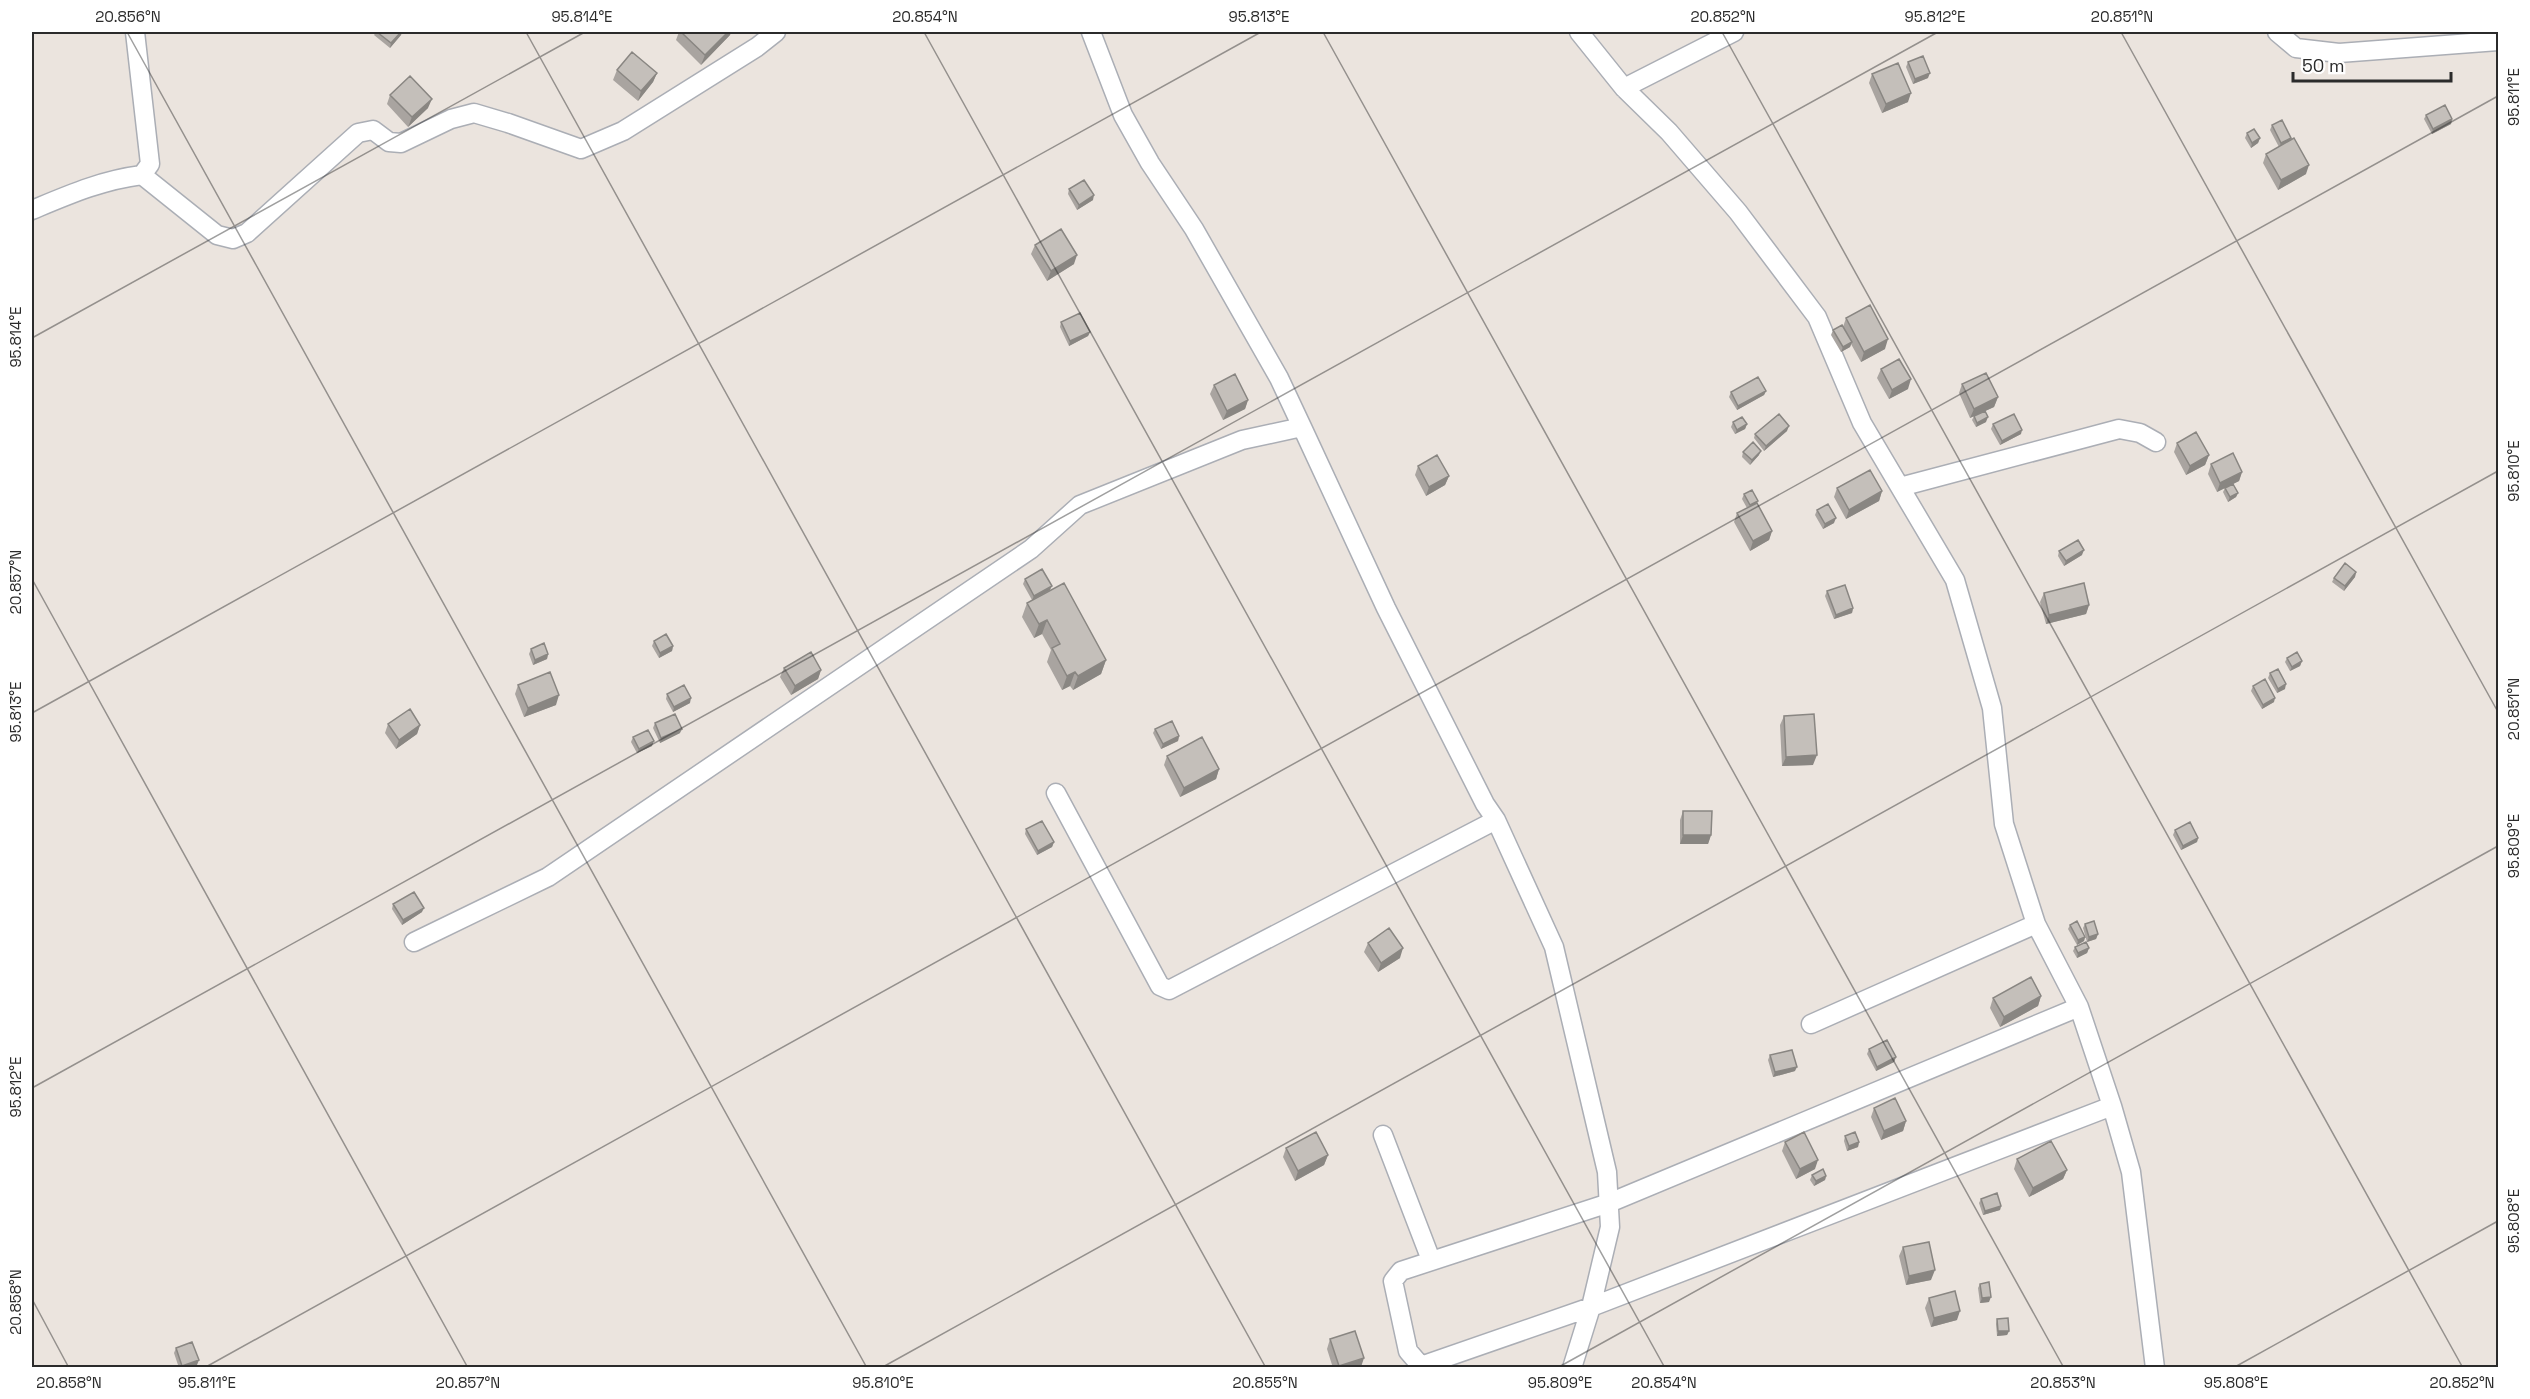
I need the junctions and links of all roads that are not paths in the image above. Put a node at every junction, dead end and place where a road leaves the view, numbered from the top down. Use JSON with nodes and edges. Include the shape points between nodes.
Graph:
{"nodes":[{"id":1,"x":135,"y":32,"type":"edge"},
{"id":2,"x":776,"y":32,"type":"edge"},
{"id":3,"x":1091,"y":32,"type":"edge"},
{"id":4,"x":1579,"y":32,"type":"edge"},
{"id":5,"x":1734,"y":32,"type":"edge"},
{"id":6,"x":2277,"y":32,"type":"edge"},
{"id":7,"x":2499,"y":40,"type":"edge"},
{"id":8,"x":1624,"y":88,"type":"junction"},
{"id":9,"x":142,"y":175,"type":"junction"},
{"id":10,"x":32,"y":210,"type":"edge"},
{"id":11,"x":1302,"y":427,"type":"junction"},
{"id":12,"x":2156,"y":442,"type":"dead end"},
{"id":13,"x":1900,"y":487,"type":"junction"},
{"id":14,"x":1056,"y":793,"type":"dead end"},
{"id":15,"x":1496,"y":820,"type":"junction"},
{"id":16,"x":2036,"y":924,"type":"junction"},
{"id":17,"x":414,"y":942,"type":"dead end"},
{"id":18,"x":2079,"y":1007,"type":"junction"},
{"id":19,"x":1812,"y":1024,"type":"dead end"},
{"id":20,"x":2112,"y":1106,"type":"junction"},
{"id":21,"x":1383,"y":1135,"type":"dead end"},
{"id":22,"x":1609,"y":1203,"type":"junction"},
{"id":23,"x":1431,"y":1260,"type":"junction"},
{"id":24,"x":1591,"y":1307,"type":"junction"},
{"id":25,"x":1572,"y":1368,"type":"edge"},
{"id":26,"x":2155,"y":1368,"type":"edge"}],
"edges":[{"from":1,"to":9,"type":"street","via":[[150,164]]},
{"from":2,"to":9,"type":"street","via":[[623,130],[581,149],[474,113],[451,119],[401,143],[389,142],[373,130],[358,133],[247,233],[233,239],[217,235]]},
{"from":3,"to":11,"type":"street","via":[[1123,115],[1194,229],[1279,378]]},
{"from":4,"to":8,"type":"street"},
{"from":5,"to":8,"type":"street"},
{"from":6,"to":7,"type":"street","via":[[2296,48],[2339,53]]},
{"from":8,"to":13,"type":"street","via":[[1669,132],[1737,212],[1817,318],[1862,423]]},
{"from":9,"to":10,"type":"street","via":[[80,189]]},
{"from":11,"to":15,"type":"street","via":[[1391,618]]},
{"from":11,"to":17,"type":"street","via":[[1242,440],[1080,505],[1031,549],[548,877]]},
{"from":12,"to":13,"type":"street","via":[[2140,433],[2119,429]]},
{"from":13,"to":16,"type":"street","via":[[1955,580],[1992,708],[2004,824]]},
{"from":14,"to":15,"type":"street","via":[[1160,986],[1169,990]]},
{"from":15,"to":22,"type":"street","via":[[1554,947],[1607,1172]]},
{"from":16,"to":18,"type":"street"},
{"from":16,"to":19,"type":"street"},
{"from":18,"to":20,"type":"street"},
{"from":18,"to":22,"type":"street"},
{"from":20,"to":24,"type":"street"},
{"from":20,"to":26,"type":"street","via":[[2131,1172]]},
{"from":21,"to":23,"type":"street"},
{"from":22,"to":23,"type":"street"},
{"from":22,"to":24,"type":"street","via":[[1610,1227]]},
{"from":23,"to":24,"type":"street","via":[[1401,1270],[1394,1281],[1408,1351],[1421,1366]]},
{"from":24,"to":25,"type":"street"}]}
